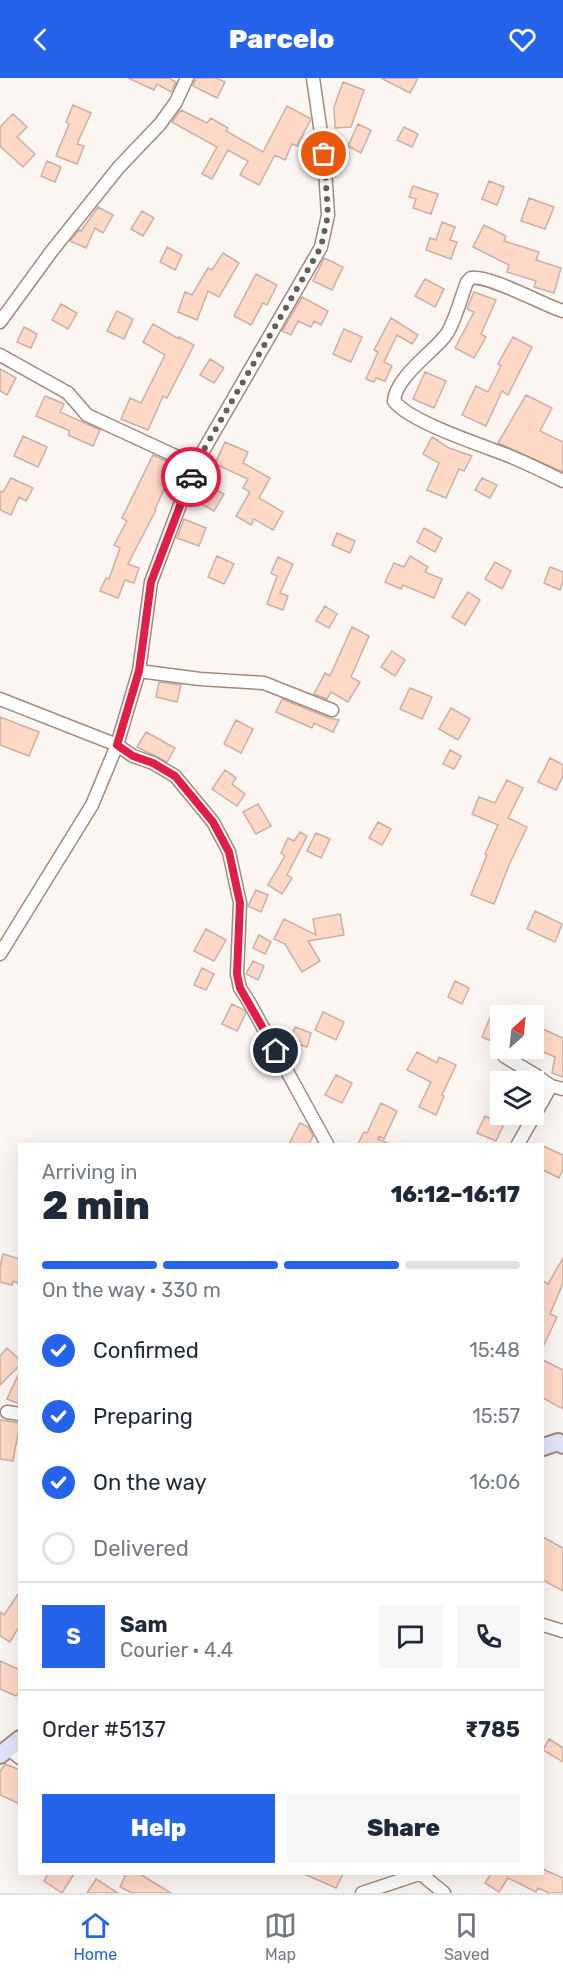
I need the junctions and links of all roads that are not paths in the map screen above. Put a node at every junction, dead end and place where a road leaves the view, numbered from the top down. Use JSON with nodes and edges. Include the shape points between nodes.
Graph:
{"nodes":[{"id":1,"x":187,"y":78,"type":"edge"},
{"id":2,"x":313,"y":78,"type":"edge"},
{"id":3,"x":563,"y":311,"type":"edge"},
{"id":4,"x":0,"y":322,"type":"edge"},
{"id":5,"x":0,"y":355,"type":"edge"},
{"id":6,"x":195,"y":465,"type":"junction"},
{"id":7,"x":563,"y":481,"type":"edge"},
{"id":8,"x":139,"y":671,"type":"junction"},
{"id":9,"x":0,"y":699,"type":"edge"},
{"id":10,"x":332,"y":710,"type":"dead end"},
{"id":11,"x":117,"y":745,"type":"junction"},
{"id":12,"x":0,"y":954,"type":"edge"},
{"id":13,"x":509,"y":1059,"type":"edge"},
{"id":14,"x":557,"y":1088,"type":"edge"},
{"id":15,"x":326,"y":1143,"type":"edge"},
{"id":16,"x":519,"y":1143,"type":"edge"},
{"id":17,"x":563,"y":1445,"type":"edge"},
{"id":18,"x":544,"y":1446,"type":"edge"},
{"id":19,"x":544,"y":1624,"type":"edge"},
{"id":20,"x":563,"y":1631,"type":"edge"},
{"id":21,"x":417,"y":1875,"type":"edge"},
{"id":22,"x":421,"y":1875,"type":"edge"},
{"id":23,"x":362,"y":1893,"type":"edge"},
{"id":24,"x":444,"y":1893,"type":"edge"}],
"edges":[{"from":1,"to":4,"type":"street","via":[[160,124],[119,167]]},
{"from":2,"to":6,"type":"street","via":[[328,215],[321,247]]},
{"from":3,"to":7,"type":"street","via":[[490,281],[471,278],[448,333],[394,394],[394,401],[407,413]]},
{"from":5,"to":6,"type":"street","via":[[68,393],[87,415]]},
{"from":6,"to":8,"type":"street","via":[[151,582]]},
{"from":8,"to":10,"type":"street","via":[[264,683]]},
{"from":8,"to":11,"type":"street"},
{"from":9,"to":11,"type":"street"},
{"from":11,"to":12,"type":"street","via":[[93,805]]},
{"from":11,"to":15,"type":"street","via":[[175,776],[213,822],[229,852],[240,903],[240,988]]},
{"from":13,"to":14,"type":"street"},
{"from":14,"to":16,"type":"street"},
{"from":17,"to":18,"type":"main road","via":[[558,1442]]},
{"from":19,"to":20,"type":"street"},
{"from":21,"to":23,"type":"street"},
{"from":22,"to":24,"type":"street"}]}
